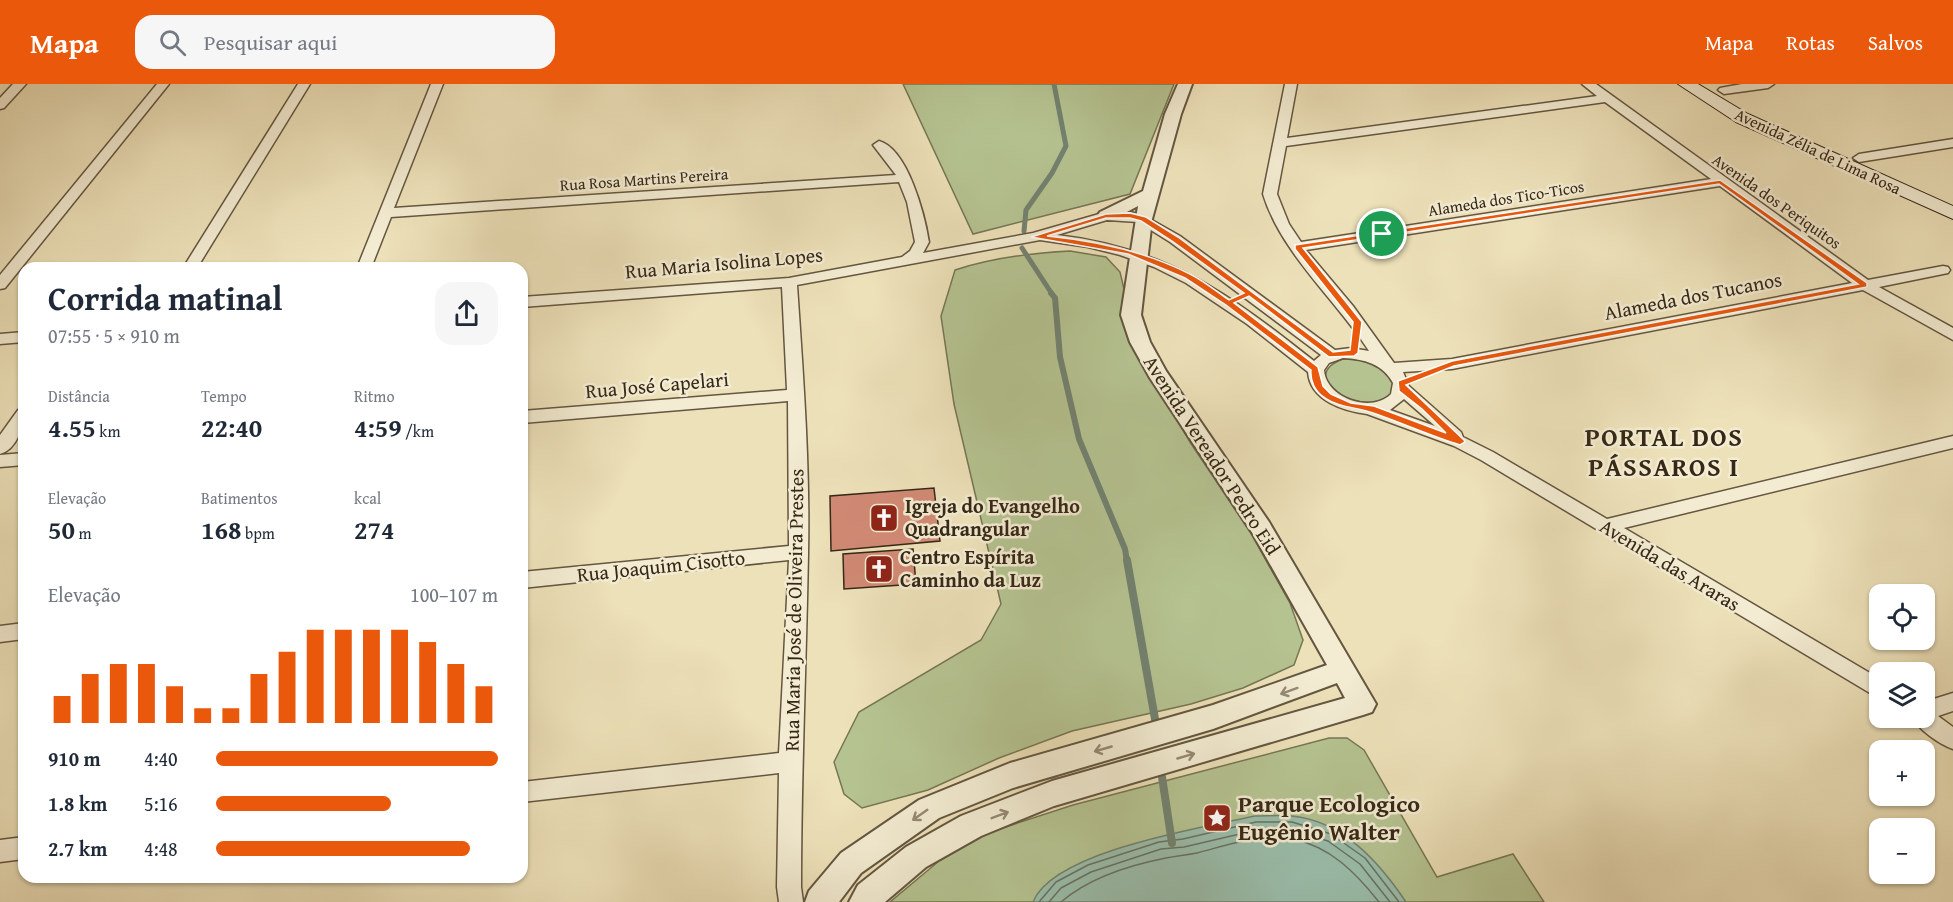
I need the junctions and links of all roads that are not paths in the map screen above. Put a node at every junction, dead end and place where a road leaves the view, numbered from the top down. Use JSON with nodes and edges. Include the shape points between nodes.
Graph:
{"nodes":[{"id":1,"x":20,"y":84,"type":"edge"},
{"id":2,"x":163,"y":84,"type":"edge"},
{"id":3,"x":304,"y":84,"type":"edge"},
{"id":4,"x":437,"y":84,"type":"edge"},
{"id":5,"x":1185,"y":84,"type":"edge"},
{"id":6,"x":1291,"y":84,"type":"edge"},
{"id":7,"x":1588,"y":84,"type":"edge"},
{"id":8,"x":1686,"y":84,"type":"edge"},
{"id":9,"x":1768,"y":84,"type":"edge"},
{"id":10,"x":1719,"y":87,"type":"edge"},
{"id":11,"x":1606,"y":98,"type":"junction"},
{"id":12,"x":0,"y":105,"type":"edge"},
{"id":13,"x":1279,"y":143,"type":"junction"},
{"id":14,"x":1953,"y":143,"type":"edge"},
{"id":15,"x":879,"y":145,"type":"dead end"},
{"id":16,"x":1859,"y":158,"type":"junction"},
{"id":17,"x":905,"y":178,"type":"junction"},
{"id":18,"x":1720,"y":182,"type":"junction"},
{"id":19,"x":1151,"y":193,"type":"junction"},
{"id":20,"x":1953,"y":200,"type":"edge"},
{"id":21,"x":385,"y":213,"type":"junction"},
{"id":22,"x":1953,"y":213,"type":"edge"},
{"id":23,"x":1106,"y":216,"type":"junction"},
{"id":24,"x":1143,"y":219,"type":"junction"},
{"id":25,"x":1035,"y":237,"type":"junction"},
{"id":26,"x":1109,"y":246,"type":"junction"},
{"id":27,"x":1298,"y":247,"type":"junction"},
{"id":28,"x":1137,"y":255,"type":"junction"},
{"id":29,"x":906,"y":261,"type":"junction"},
{"id":30,"x":19,"y":262,"type":"edge"},
{"id":31,"x":194,"y":262,"type":"edge"},
{"id":32,"x":366,"y":262,"type":"edge"},
{"id":33,"x":18,"y":263,"type":"edge"},
{"id":34,"x":1943,"y":270,"type":"dead end"},
{"id":35,"x":789,"y":282,"type":"junction"},
{"id":36,"x":0,"y":285,"type":"edge"},
{"id":37,"x":1865,"y":285,"type":"junction"},
{"id":38,"x":1250,"y":293,"type":"junction"},
{"id":39,"x":528,"y":302,"type":"edge"},
{"id":40,"x":1229,"y":303,"type":"junction"},
{"id":41,"x":1358,"y":322,"type":"junction"},
{"id":42,"x":1953,"y":335,"type":"edge"},
{"id":43,"x":18,"y":338,"type":"edge"},
{"id":44,"x":0,"y":339,"type":"edge"},
{"id":45,"x":1354,"y":353,"type":"junction"},
{"id":46,"x":1332,"y":355,"type":"junction"},
{"id":47,"x":1452,"y":364,"type":"junction"},
{"id":48,"x":1388,"y":365,"type":"junction"},
{"id":49,"x":1315,"y":369,"type":"junction"},
{"id":50,"x":1402,"y":386,"type":"junction"},
{"id":51,"x":796,"y":395,"type":"junction"},
{"id":52,"x":1371,"y":409,"type":"junction"},
{"id":53,"x":528,"y":417,"type":"edge"},
{"id":54,"x":18,"y":422,"type":"edge"},
{"id":55,"x":1460,"y":442,"type":"junction"},
{"id":56,"x":1953,"y":442,"type":"edge"},
{"id":57,"x":0,"y":448,"type":"edge"},
{"id":58,"x":18,"y":459,"type":"edge"},
{"id":59,"x":0,"y":460,"type":"edge"},
{"id":60,"x":1605,"y":526,"type":"junction"},
{"id":61,"x":799,"y":552,"type":"junction"},
{"id":62,"x":528,"y":579,"type":"edge"},
{"id":63,"x":18,"y":632,"type":"edge"},
{"id":64,"x":0,"y":634,"type":"edge"},
{"id":65,"x":1343,"y":670,"type":"junction"},
{"id":66,"x":1869,"y":683,"type":"edge"},
{"id":67,"x":1953,"y":702,"type":"edge"},
{"id":68,"x":1935,"y":708,"type":"edge"},
{"id":69,"x":1935,"y":726,"type":"edge"},
{"id":70,"x":1953,"y":739,"type":"edge"},
{"id":71,"x":790,"y":762,"type":"junction"},
{"id":72,"x":528,"y":791,"type":"edge"},
{"id":73,"x":18,"y":849,"type":"edge"},
{"id":74,"x":0,"y":851,"type":"edge"},
{"id":75,"x":790,"y":902,"type":"edge"},
{"id":76,"x":820,"y":902,"type":"edge"},
{"id":77,"x":864,"y":902,"type":"edge"}],
"edges":[{"from":1,"to":12,"type":"street"},
{"from":2,"to":30,"type":"street"},
{"from":3,"to":31,"type":"street"},
{"from":4,"to":21,"type":"street"},
{"from":5,"to":19,"type":"street","name":"Avenida Vereador Pedro Eid"},
{"from":6,"to":13,"type":"street"},
{"from":7,"to":11,"type":"street","name":"Avenida dos Periquitos"},
{"from":8,"to":22,"type":"main road","name":"Avenida Zélia de Lima Rosa","via":[[1742,118]]},
{"from":9,"to":10,"type":"street"},
{"from":10,"to":16,"type":"main road","name":"Avenida Zélia de Lima Rosa","via":[[1802,133]]},
{"from":11,"to":13,"type":"street"},
{"from":11,"to":18,"type":"street","name":"Avenida dos Periquitos"},
{"from":13,"to":27,"type":"street","via":[[1270,194],[1281,225]]},
{"from":14,"to":16,"type":"street"},
{"from":15,"to":17,"type":"street","via":[[893,157]]},
{"from":16,"to":20,"type":"main road","name":"Avenida Zélia de Lima Rosa"},
{"from":17,"to":21,"type":"street","name":"Rua Rosa Martins Pereira"},
{"from":17,"to":29,"type":"street","via":[[922,242]]},
{"from":18,"to":27,"type":"street","name":"Alameda dos Tico-Ticos"},
{"from":18,"to":37,"type":"street","name":"Avenida dos Periquitos"},
{"from":19,"to":23,"type":"street"},
{"from":19,"to":24,"type":"street","name":"Avenida Vereador Pedro Eid"},
{"from":21,"to":32,"type":"street"},
{"from":23,"to":24,"type":"street","name":"Rua Maria Isolina Lopes"},
{"from":23,"to":25,"type":"street","name":"Rua Maria Isolina Lopes"},
{"from":23,"to":26,"type":"street","via":[[1098,229]]},
{"from":24,"to":28,"type":"street","name":"Avenida Vereador Pedro Eid"},
{"from":24,"to":38,"type":"street"},
{"from":25,"to":26,"type":"street","name":"Rua Maria Isolina Lopes"},
{"from":25,"to":29,"type":"street","name":"Rua Maria Isolina Lopes"},
{"from":26,"to":28,"type":"street","name":"Rua Maria Isolina Lopes"},
{"from":27,"to":41,"type":"street"},
{"from":28,"to":40,"type":"street","name":"Rua Maria Isolina Lopes","via":[[1188,276]]},
{"from":28,"to":65,"type":"street","name":"Avenida Vereador Pedro Eid","via":[[1131,315],[1140,342],[1156,373],[1261,528]]},
{"from":29,"to":35,"type":"street","name":"Rua Maria Isolina Lopes"},
{"from":33,"to":36,"type":"street"},
{"from":34,"to":37,"type":"street","name":"Alameda dos Tucanos"},
{"from":35,"to":39,"type":"street","name":"Rua Maria Isolina Lopes"},
{"from":35,"to":51,"type":"street","name":"Rua Maria José de Oliveira Prestes"},
{"from":37,"to":42,"type":"street","name":"Avenida dos Periquitos"},
{"from":37,"to":47,"type":"street","name":"Alameda dos Tucanos"},
{"from":38,"to":40,"type":"street"},
{"from":38,"to":46,"type":"street"},
{"from":40,"to":49,"type":"street","name":"Rua Maria Isolina Lopes"},
{"from":41,"to":45,"type":"street"},
{"from":41,"to":48,"type":"street"},
{"from":43,"to":44,"type":"street"},
{"from":45,"to":46,"type":"street"},
{"from":45,"to":48,"type":"street"},
{"from":46,"to":49,"type":"street"},
{"from":47,"to":48,"type":"street"},
{"from":47,"to":50,"type":"street"},
{"from":48,"to":50,"type":"street"},
{"from":49,"to":52,"type":"street","via":[[1319,387],[1328,396],[1349,406]]},
{"from":50,"to":52,"type":"street","via":[[1393,402]]},
{"from":50,"to":55,"type":"street","name":"Avenida das Araras"},
{"from":51,"to":53,"type":"street","name":"Rua José Capelari"},
{"from":51,"to":61,"type":"street","name":"Rua Maria José de Oliveira Prestes"},
{"from":52,"to":55,"type":"street","name":"Avenida das Araras"},
{"from":54,"to":57,"type":"street"},
{"from":55,"to":60,"type":"street","name":"Avenida das Araras"},
{"from":56,"to":60,"type":"street"},
{"from":58,"to":59,"type":"street"},
{"from":60,"to":66,"type":"street","name":"Avenida das Araras"},
{"from":61,"to":62,"type":"street","name":"Rua Joaquim Cisotto"},
{"from":61,"to":71,"type":"street","name":"Rua Maria José de Oliveira Prestes"},
{"from":63,"to":64,"type":"street"},
{"from":65,"to":76,"type":"street","one_way":true,"via":[[1213,717],[1010,776],[929,809],[851,863]]},
{"from":77,"to":65,"type":"street","name":"Avenida Vereador Pedro Eid","one_way":true,"via":[[916,857],[971,826],[1052,794],[1363,704]]},
{"from":67,"to":68,"type":"street"},
{"from":69,"to":70,"type":"street"},
{"from":71,"to":72,"type":"street"},
{"from":71,"to":75,"type":"street","name":"Rua Maria José de Oliveira Prestes"},
{"from":73,"to":74,"type":"street"}]}
